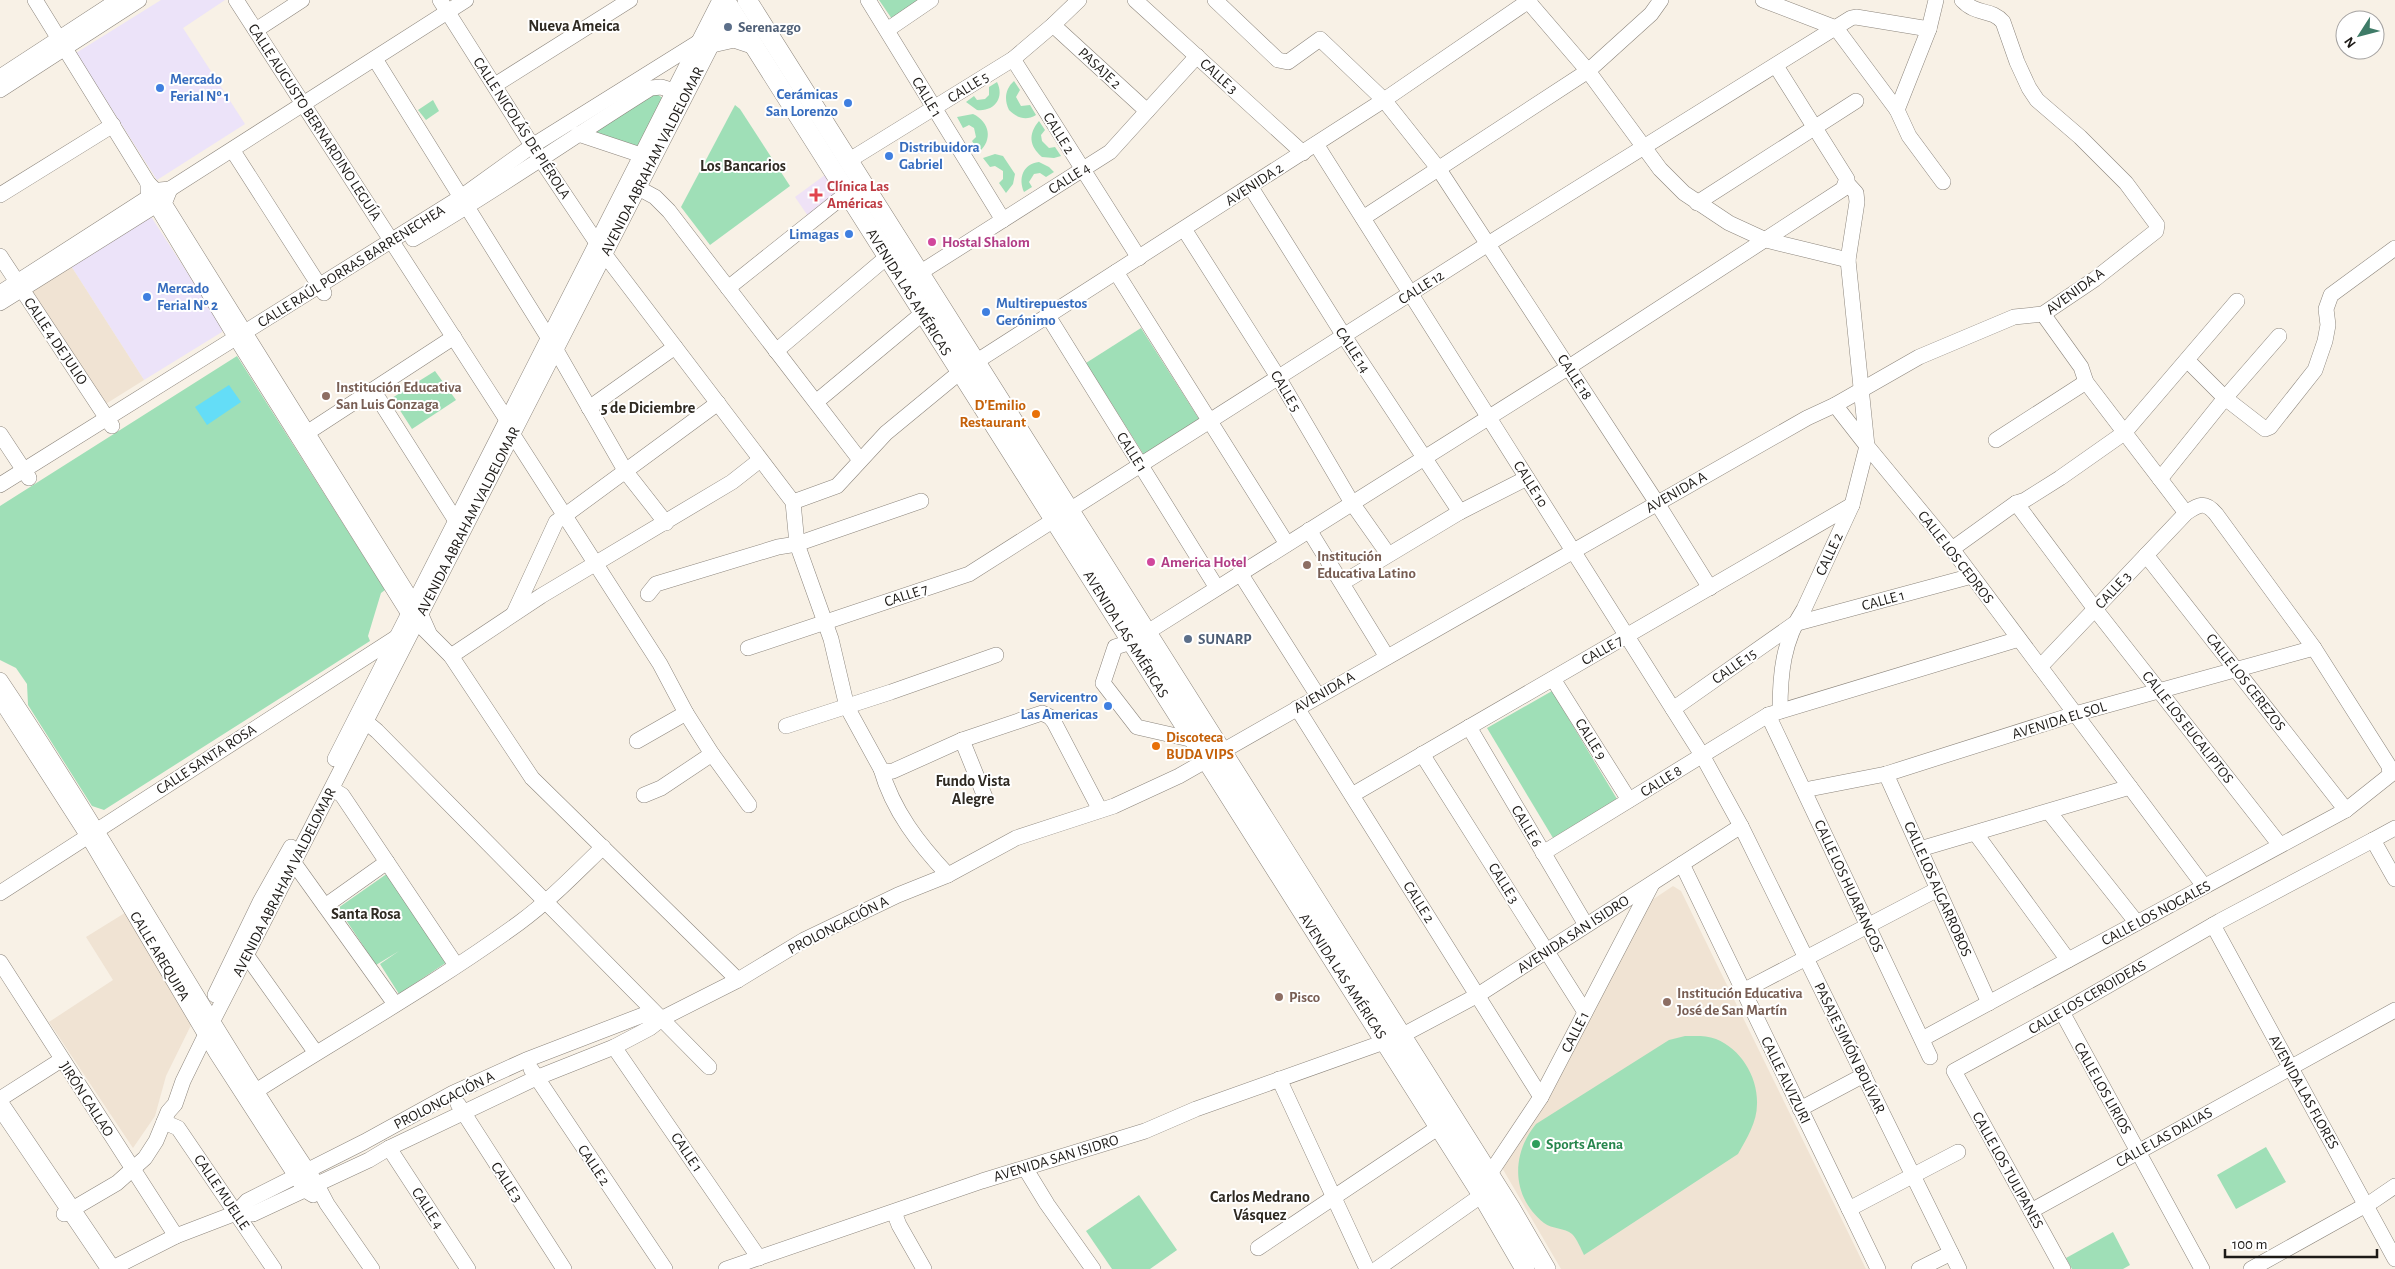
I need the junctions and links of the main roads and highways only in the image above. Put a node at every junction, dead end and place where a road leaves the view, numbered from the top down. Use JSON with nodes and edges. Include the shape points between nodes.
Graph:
{"nodes":[{"id":1,"x":747,"y":0,"type":"edge"},
{"id":2,"x":727,"y":2,"type":"edge"},
{"id":3,"x":705,"y":43,"type":"road end"},
{"id":4,"x":752,"y":44,"type":"junction"},
{"id":5,"x":854,"y":188,"type":"junction"},
{"id":6,"x":911,"y":278,"type":"junction"},
{"id":7,"x":968,"y":367,"type":"junction"},
{"id":8,"x":1139,"y":637,"type":"junction"},
{"id":9,"x":1214,"y":755,"type":"junction"},
{"id":10,"x":1393,"y":1039,"type":"junction"},
{"id":11,"x":0,"y":1106,"type":"edge"},
{"id":12,"x":0,"y":1118,"type":"edge"},
{"id":13,"x":68,"y":1212,"type":"junction"},
{"id":14,"x":102,"y":1269,"type":"edge"},
{"id":15,"x":111,"y":1269,"type":"edge"},
{"id":16,"x":1525,"y":1269,"type":"edge"},
{"id":17,"x":1546,"y":1269,"type":"edge"}],
"edges":[{"from":1,"to":5,"type":"main road","name":"AVENIDA LAS AMÉRICAS","via":[[848,161]]},
{"from":2,"to":4,"type":"main road","name":"AVENIDA LAS AMÉRICAS"},
{"from":3,"to":4,"type":"main road","via":[[729,38]]},
{"from":4,"to":5,"type":"main road","name":"AVENIDA LAS AMÉRICAS"},
{"from":5,"to":6,"type":"main road","name":"AVENIDA LAS AMÉRICAS"},
{"from":5,"to":6,"type":"main road","name":"AVENIDA LAS AMÉRICAS","via":[[888,257]]},
{"from":6,"to":7,"type":"main road","name":"AVENIDA LAS AMÉRICAS"},
{"from":6,"to":7,"type":"main road","name":"AVENIDA LAS AMÉRICAS","via":[[923,313]]},
{"from":7,"to":8,"type":"main road","name":"AVENIDA LAS AMÉRICAS"},
{"from":8,"to":9,"type":"main road","name":"AVENIDA LAS AMÉRICAS"},
{"from":8,"to":9,"type":"main road","name":"AVENIDA LAS AMÉRICAS","via":[[1194,740]]},
{"from":9,"to":10,"type":"main road","name":"AVENIDA LAS AMÉRICAS"},
{"from":10,"to":16,"type":"main road","name":"AVENIDA LAS AMÉRICAS","via":[[1439,1127]]},
{"from":10,"to":17,"type":"main road","name":"AVENIDA LAS AMÉRICAS","via":[[1489,1175]]},
{"from":11,"to":13,"type":"main road"},
{"from":12,"to":13,"type":"main road"},
{"from":13,"to":14,"type":"main road"},
{"from":13,"to":15,"type":"main road"}]}
